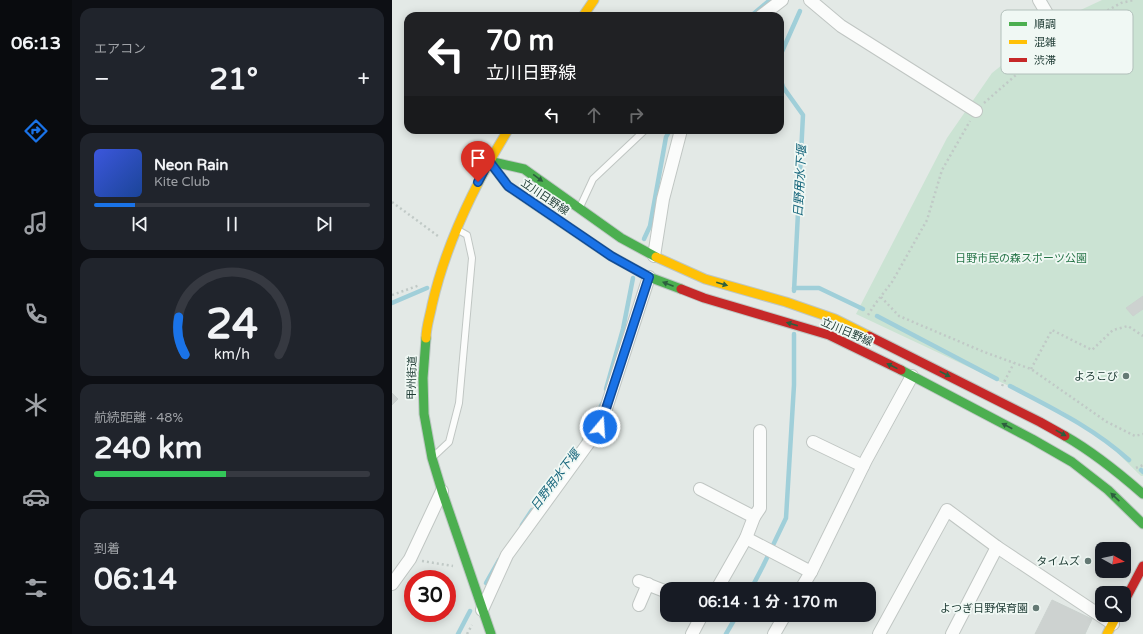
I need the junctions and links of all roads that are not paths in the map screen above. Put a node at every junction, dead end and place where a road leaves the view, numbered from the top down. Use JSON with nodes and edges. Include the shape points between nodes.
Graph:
{"nodes":[{"id":1,"x":594,"y":0,"type":"edge"},
{"id":2,"x":782,"y":0,"type":"edge"},
{"id":3,"x":810,"y":0,"type":"edge"},
{"id":4,"x":1039,"y":0,"type":"edge"},
{"id":5,"x":1045,"y":10,"type":"edge"},
{"id":6,"x":586,"y":12,"type":"edge"},
{"id":7,"x":766,"y":12,"type":"edge"},
{"id":8,"x":976,"y":111,"type":"road end"},
{"id":9,"x":506,"y":134,"type":"edge"},
{"id":10,"x":641,"y":134,"type":"edge"},
{"id":11,"x":680,"y":134,"type":"edge"},
{"id":12,"x":489,"y":161,"type":"junction"},
{"id":13,"x":580,"y":208,"type":"junction"},
{"id":14,"x":457,"y":229,"type":"junction"},
{"id":15,"x":654,"y":256,"type":"junction"},
{"id":16,"x":649,"y":277,"type":"junction"},
{"id":17,"x":835,"y":319,"type":"junction"},
{"id":18,"x":829,"y":335,"type":"junction"},
{"id":19,"x":912,"y":376,"type":"junction"},
{"id":20,"x":760,"y":431,"type":"dead end"},
{"id":21,"x":813,"y":442,"type":"dead end"},
{"id":22,"x":432,"y":458,"type":"junction"},
{"id":23,"x":863,"y":466,"type":"junction"},
{"id":24,"x":700,"y":489,"type":"dead end"},
{"id":25,"x":442,"y":491,"type":"junction"},
{"id":26,"x":1143,"y":494,"type":"edge"},
{"id":27,"x":754,"y":517,"type":"junction"},
{"id":28,"x":1143,"y":524,"type":"edge"},
{"id":29,"x":746,"y":538,"type":"junction"},
{"id":30,"x":996,"y":548,"type":"junction"},
{"id":31,"x":1143,"y":566,"type":"edge"},
{"id":32,"x":811,"y":572,"type":"junction"},
{"id":33,"x":721,"y":582,"type":"edge"},
{"id":34,"x":805,"y":582,"type":"edge"},
{"id":35,"x":392,"y":584,"type":"edge"},
{"id":36,"x":660,"y":589,"type":"edge"},
{"id":37,"x":1131,"y":589,"type":"edge"},
{"id":38,"x":639,"y":605,"type":"dead end"},
{"id":39,"x":482,"y":610,"type":"junction"},
{"id":40,"x":698,"y":622,"type":"edge"},
{"id":41,"x":781,"y":622,"type":"edge"},
{"id":42,"x":1112,"y":624,"type":"edge"},
{"id":43,"x":491,"y":634,"type":"edge"},
{"id":44,"x":692,"y":634,"type":"edge"},
{"id":45,"x":774,"y":634,"type":"edge"},
{"id":46,"x":879,"y":634,"type":"edge"},
{"id":47,"x":952,"y":634,"type":"edge"}],
"edges":[{"from":1,"to":6,"type":"main road"},
{"from":2,"to":7,"type":"street"},
{"from":3,"to":8,"type":"street","via":[[841,26]]},
{"from":4,"to":5,"type":"street"},
{"from":9,"to":12,"type":"main road","name":"甲州街道"},
{"from":10,"to":13,"type":"lane","via":[[593,179]]},
{"from":11,"to":15,"type":"street","via":[[663,199]]},
{"from":12,"to":13,"type":"main road","name":"立川日野線","one_way":true,"via":[[524,169]]},
{"from":12,"to":14,"type":"main road","name":"甲州街道"},
{"from":12,"to":16,"type":"main road","name":"立川日野線","via":[[508,186],[611,256]]},
{"from":13,"to":15,"type":"main road","name":"立川日野線","via":[[621,238]]},
{"from":14,"to":22,"type":"main road","name":"甲州街道","via":[[438,279],[426,334],[424,414]]},
{"from":14,"to":22,"type":"lane","via":[[467,235],[472,258],[459,403],[449,442]]},
{"from":15,"to":17,"type":"main road","name":"立川日野線","one_way":true,"via":[[706,279]]},
{"from":18,"to":16,"type":"main road","name":"立川日野線","one_way":true,"via":[[704,298]]},
{"from":16,"to":39,"type":"street","via":[[600,427],[507,555]]},
{"from":17,"to":18,"type":"street"},
{"from":17,"to":26,"type":"main road","name":"立川日野線","one_way":true,"via":[[1081,445]]},
{"from":19,"to":18,"type":"main road","name":"立川日野線","one_way":true},
{"from":19,"to":23,"type":"street"},
{"from":28,"to":19,"type":"main road","name":"立川日野線","one_way":true,"via":[[1108,490],[1072,462]]},
{"from":20,"to":27,"type":"street","via":[[760,508]]},
{"from":21,"to":23,"type":"street"},
{"from":22,"to":25,"type":"main road","name":"甲州街道"},
{"from":23,"to":32,"type":"street"},
{"from":24,"to":27,"type":"street"},
{"from":25,"to":35,"type":"street","via":[[410,559]]},
{"from":25,"to":39,"type":"main road","name":"甲州街道"},
{"from":27,"to":29,"type":"street"},
{"from":29,"to":32,"type":"street"},
{"from":29,"to":33,"type":"street"},
{"from":30,"to":42,"type":"street"},
{"from":30,"to":46,"type":"street","via":[[947,510]]},
{"from":30,"to":47,"type":"street"},
{"from":31,"to":37,"type":"main road"},
{"from":32,"to":34,"type":"street"},
{"from":36,"to":38,"type":"street","via":[[644,582]]},
{"from":39,"to":43,"type":"main road","name":"甲州街道"},
{"from":40,"to":44,"type":"street"},
{"from":41,"to":45,"type":"street"}]}
